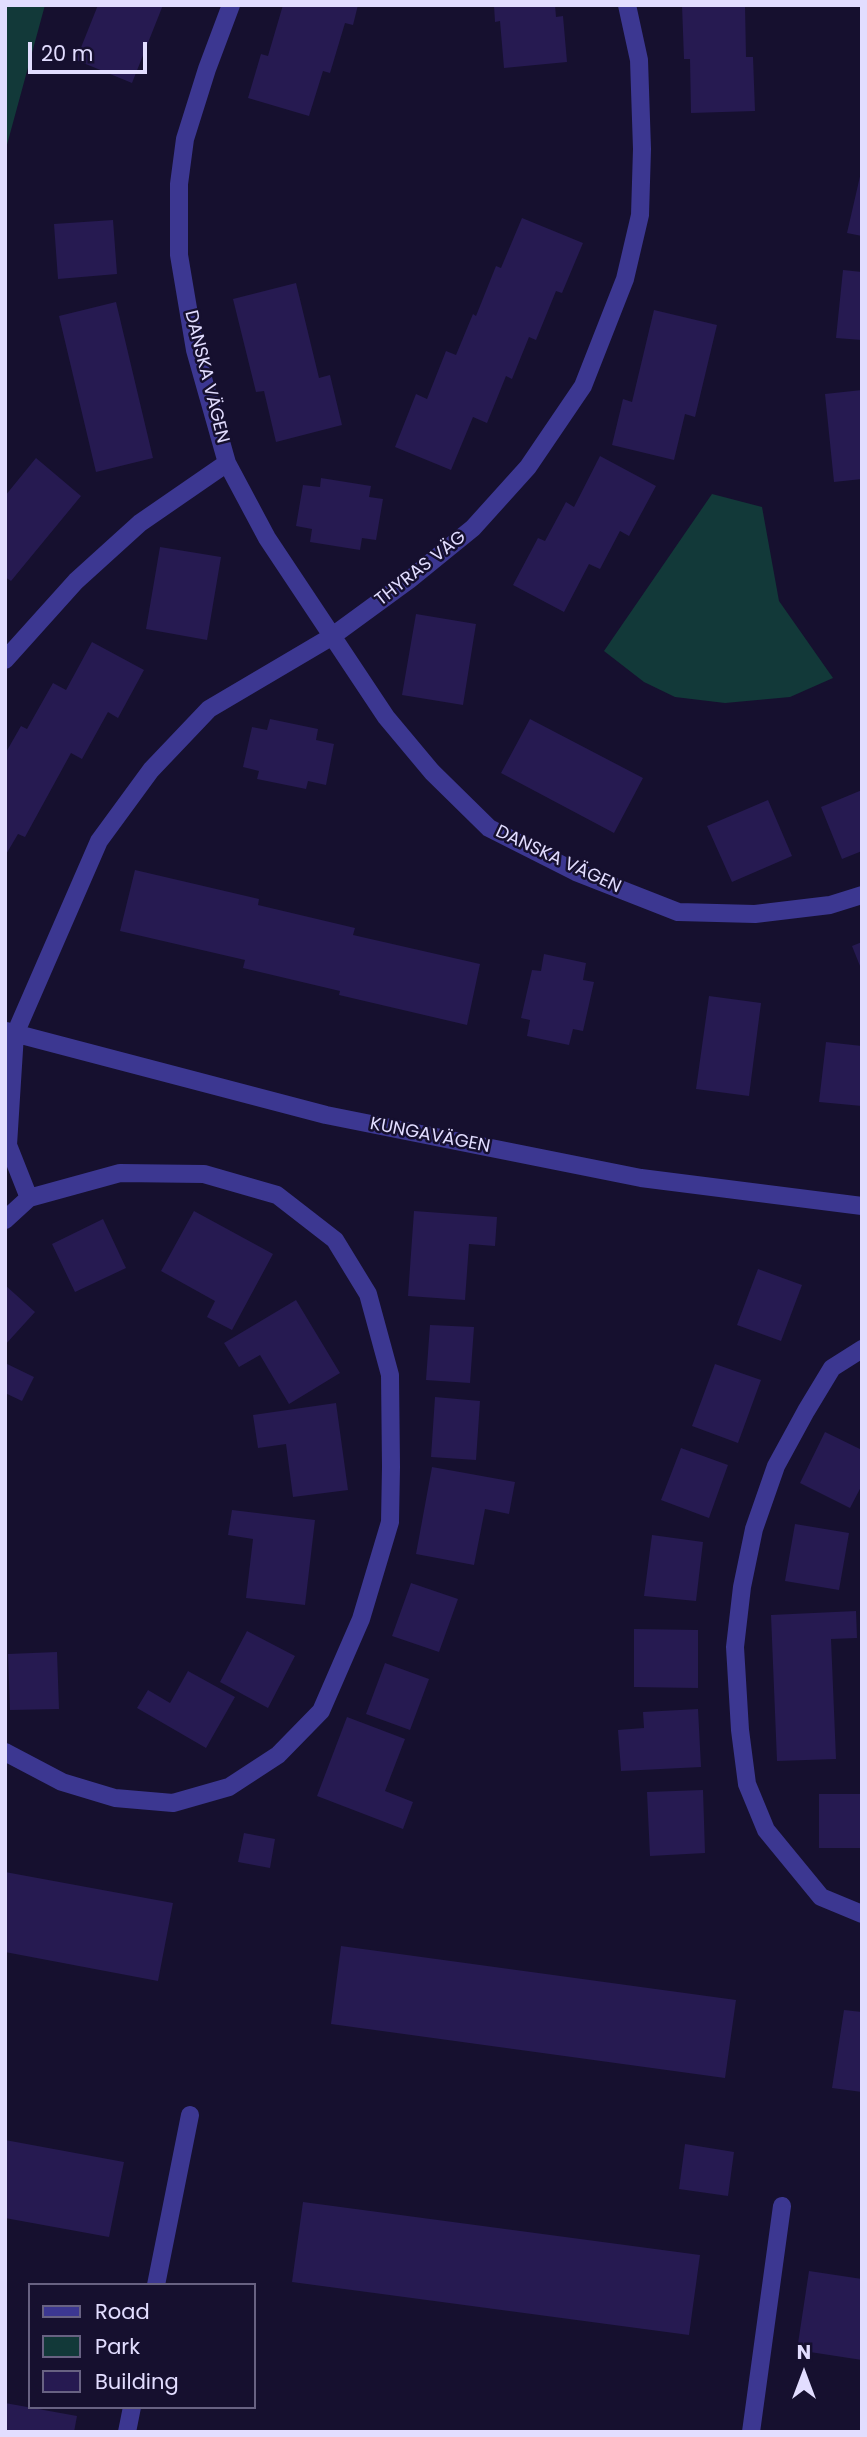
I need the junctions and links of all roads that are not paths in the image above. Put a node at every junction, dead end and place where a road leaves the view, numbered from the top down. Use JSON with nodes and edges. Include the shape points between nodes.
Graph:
{"nodes":[{"id":1,"x":231,"y":5,"type":"edge"},
{"id":2,"x":627,"y":5,"type":"edge"},
{"id":3,"x":228,"y":463,"type":"junction"},
{"id":4,"x":331,"y":637,"type":"junction"},
{"id":5,"x":5,"y":660,"type":"edge"},
{"id":6,"x":862,"y":895,"type":"edge"},
{"id":7,"x":10,"y":1033,"type":"edge"},
{"id":8,"x":29,"y":1198,"type":"junction"},
{"id":9,"x":862,"y":1206,"type":"edge"},
{"id":10,"x":5,"y":1220,"type":"edge"},
{"id":11,"x":862,"y":1349,"type":"edge"},
{"id":12,"x":5,"y":1752,"type":"edge"},
{"id":13,"x":862,"y":1914,"type":"edge"},
{"id":14,"x":190,"y":2115,"type":"dead end"},
{"id":15,"x":782,"y":2206,"type":"dead end"},
{"id":16,"x":156,"y":2283,"type":"edge"},
{"id":17,"x":132,"y":2409,"type":"edge"},
{"id":18,"x":127,"y":2432,"type":"edge"},
{"id":19,"x":751,"y":2432,"type":"edge"}],
"edges":[{"from":1,"to":3,"type":"street","name":"DANSKA VÄGEN","via":[[185,139],[179,184],[179,255],[195,350]]},
{"from":2,"to":4,"type":"street","name":"THYRAS VÄG","via":[[639,60],[640,215],[625,279],[583,386],[528,467],[473,528]]},
{"from":3,"to":4,"type":"street","name":"DANSKA VÄGEN","via":[[267,538]]},
{"from":3,"to":5,"type":"street","name":"DANSKA VÄGEN","via":[[140,523],[76,581]]},
{"from":4,"to":6,"type":"street","name":"DANSKA VÄGEN","via":[[386,717],[432,772],[489,828],[576,872],[678,912],[755,914],[830,905]]},
{"from":4,"to":7,"type":"street","name":"THYRAS VÄG","via":[[209,709],[151,770],[99,841]]},
{"from":7,"to":8,"type":"street","name":"THYRAS VÄG","via":[[8,1144]]},
{"from":7,"to":9,"type":"street","name":"KUNGAVÄGEN","via":[[352,1120],[641,1178]]},
{"from":8,"to":10,"type":"street"},
{"from":8,"to":12,"type":"street","via":[[120,1173],[204,1174],[277,1195],[335,1240],[368,1294],[390,1375],[390,1522],[360,1619],[321,1711],[278,1755],[229,1787],[173,1803],[115,1798],[62,1782]]},
{"from":11,"to":13,"type":"street","via":[[832,1368],[776,1466],[754,1529],[734,1647],[747,1784],[766,1830],[821,1897]]},
{"from":14,"to":16,"type":"street"},
{"from":15,"to":19,"type":"street"},
{"from":17,"to":18,"type":"street"}]}
